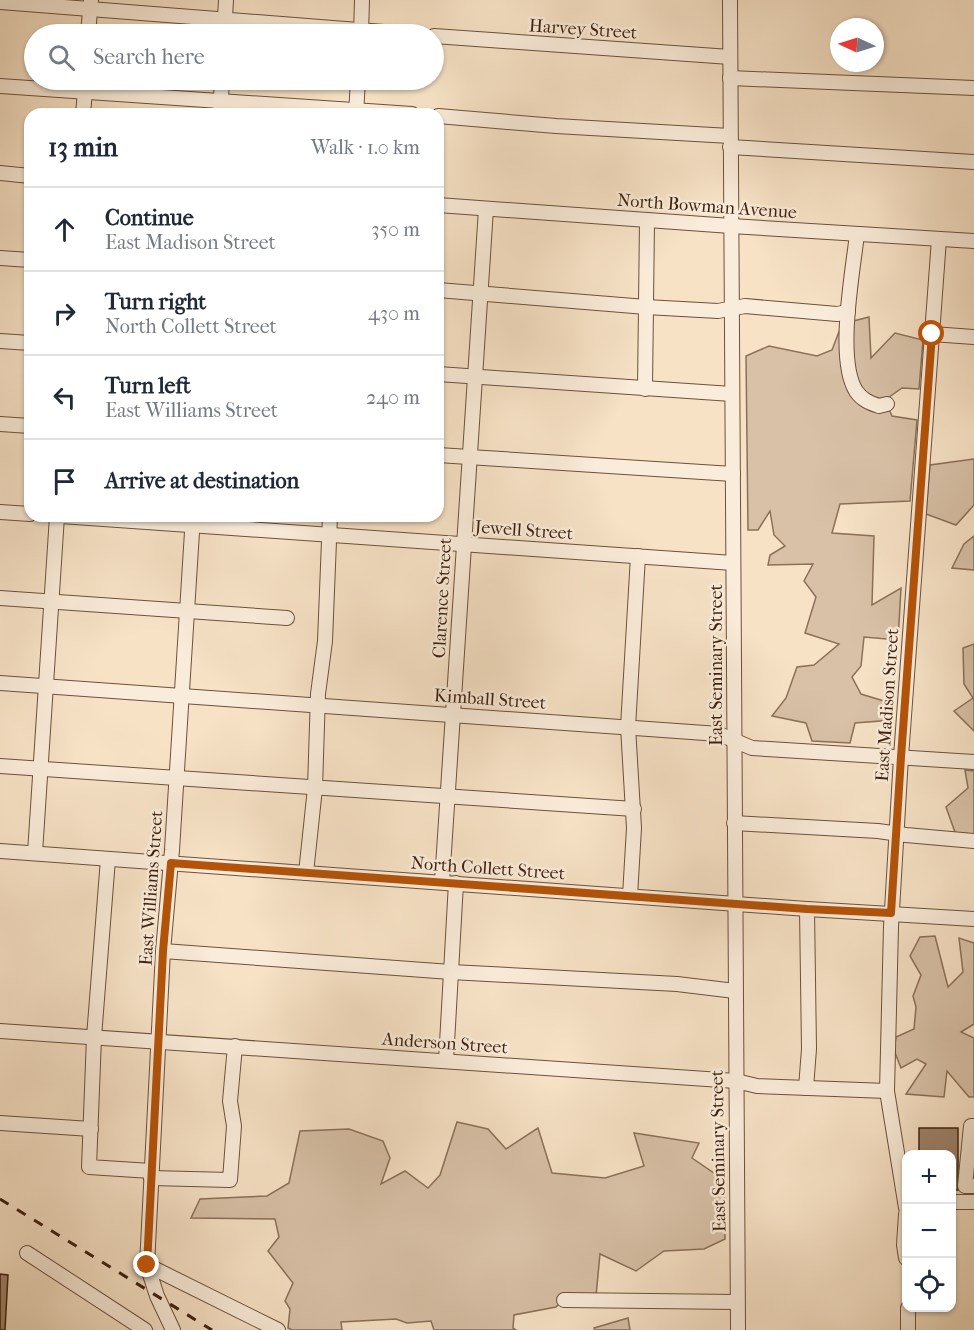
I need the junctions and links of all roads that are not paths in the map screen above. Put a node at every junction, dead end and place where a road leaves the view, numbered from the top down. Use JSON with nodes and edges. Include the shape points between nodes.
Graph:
{"nodes":[{"id":1,"x":226,"y":0,"type":"edge"},
{"id":2,"x":362,"y":0,"type":"edge"},
{"id":3,"x":730,"y":0,"type":"edge"},
{"id":4,"x":0,"y":2,"type":"edge"},
{"id":5,"x":90,"y":5,"type":"edge"},
{"id":6,"x":225,"y":20,"type":"junction"},
{"id":7,"x":89,"y":24,"type":"edge"},
{"id":8,"x":225,"y":24,"type":"edge"},
{"id":9,"x":267,"y":24,"type":"edge"},
{"id":10,"x":361,"y":24,"type":"edge"},
{"id":11,"x":444,"y":37,"type":"edge"},
{"id":12,"x":730,"y":57,"type":"junction"},
{"id":13,"x":730,"y":78,"type":"junction"},
{"id":14,"x":0,"y":86,"type":"edge"},
{"id":15,"x":24,"y":86,"type":"edge"},
{"id":16,"x":974,"y":88,"type":"edge"},
{"id":17,"x":85,"y":90,"type":"edge"},
{"id":18,"x":116,"y":90,"type":"edge"},
{"id":19,"x":221,"y":90,"type":"edge"},
{"id":20,"x":357,"y":90,"type":"edge"},
{"id":21,"x":220,"y":107,"type":"edge"},
{"id":22,"x":83,"y":108,"type":"edge"},
{"id":23,"x":247,"y":108,"type":"edge"},
{"id":24,"x":356,"y":108,"type":"edge"},
{"id":25,"x":444,"y":117,"type":"edge"},
{"id":26,"x":730,"y":141,"type":"junction"},
{"id":27,"x":974,"y":162,"type":"edge"},
{"id":28,"x":0,"y":173,"type":"edge"},
{"id":29,"x":24,"y":175,"type":"edge"},
{"id":30,"x":444,"y":205,"type":"edge"},
{"id":31,"x":486,"y":208,"type":"junction"},
{"id":32,"x":647,"y":220,"type":"junction"},
{"id":33,"x":731,"y":226,"type":"junction"},
{"id":34,"x":857,"y":234,"type":"junction"},
{"id":35,"x":939,"y":239,"type":"junction"},
{"id":36,"x":974,"y":241,"type":"edge"},
{"id":37,"x":0,"y":258,"type":"edge"},
{"id":38,"x":24,"y":260,"type":"edge"},
{"id":39,"x":444,"y":290,"type":"edge"},
{"id":40,"x":480,"y":293,"type":"junction"},
{"id":41,"x":646,"y":307,"type":"junction"},
{"id":42,"x":731,"y":307,"type":"junction"},
{"id":43,"x":848,"y":312,"type":"junction"},
{"id":44,"x":932,"y":334,"type":"junction"},
{"id":45,"x":974,"y":337,"type":"edge"},
{"id":46,"x":0,"y":341,"type":"edge"},
{"id":47,"x":24,"y":343,"type":"edge"},
{"id":48,"x":444,"y":374,"type":"edge"},
{"id":49,"x":475,"y":377,"type":"junction"},
{"id":50,"x":645,"y":389,"type":"junction"},
{"id":51,"x":732,"y":394,"type":"junction"},
{"id":52,"x":887,"y":404,"type":"dead end"},
{"id":53,"x":0,"y":424,"type":"edge"},
{"id":54,"x":24,"y":426,"type":"edge"},
{"id":55,"x":444,"y":456,"type":"edge"},
{"id":56,"x":469,"y":458,"type":"junction"},
{"id":57,"x":733,"y":474,"type":"junction"},
{"id":58,"x":0,"y":512,"type":"edge"},
{"id":59,"x":24,"y":514,"type":"edge"},
{"id":60,"x":58,"y":522,"type":"edge"},
{"id":61,"x":193,"y":522,"type":"edge"},
{"id":62,"x":210,"y":522,"type":"edge"},
{"id":63,"x":330,"y":522,"type":"edge"},
{"id":64,"x":329,"y":536,"type":"junction"},
{"id":65,"x":464,"y":543,"type":"junction"},
{"id":66,"x":638,"y":556,"type":"junction"},
{"id":67,"x":733,"y":563,"type":"junction"},
{"id":68,"x":0,"y":597,"type":"edge"},
{"id":69,"x":51,"y":601,"type":"junction"},
{"id":70,"x":188,"y":611,"type":"junction"},
{"id":71,"x":287,"y":618,"type":"dead end"},
{"id":72,"x":0,"y":682,"type":"edge"},
{"id":73,"x":47,"y":686,"type":"junction"},
{"id":74,"x":182,"y":695,"type":"junction"},
{"id":75,"x":318,"y":705,"type":"junction"},
{"id":76,"x":453,"y":714,"type":"junction"},
{"id":77,"x":628,"y":727,"type":"junction"},
{"id":78,"x":734,"y":740,"type":"junction"},
{"id":79,"x":901,"y":757,"type":"junction"},
{"id":80,"x":974,"y":762,"type":"edge"},
{"id":81,"x":0,"y":766,"type":"edge"},
{"id":82,"x":40,"y":769,"type":"junction"},
{"id":83,"x":177,"y":777,"type":"junction"},
{"id":84,"x":315,"y":788,"type":"junction"},
{"id":85,"x":448,"y":798,"type":"junction"},
{"id":86,"x":634,"y":809,"type":"junction"},
{"id":87,"x":734,"y":823,"type":"junction"},
{"id":88,"x":896,"y":834,"type":"junction"},
{"id":89,"x":974,"y":841,"type":"edge"},
{"id":90,"x":0,"y":851,"type":"edge"},
{"id":91,"x":35,"y":853,"type":"junction"},
{"id":92,"x":108,"y":859,"type":"junction"},
{"id":93,"x":171,"y":863,"type":"junction"},
{"id":94,"x":306,"y":873,"type":"junction"},
{"id":95,"x":449,"y":883,"type":"junction"},
{"id":96,"x":630,"y":896,"type":"junction"},
{"id":97,"x":735,"y":904,"type":"junction"},
{"id":98,"x":807,"y":909,"type":"junction"},
{"id":99,"x":891,"y":913,"type":"junction"},
{"id":100,"x":974,"y":919,"type":"edge"},
{"id":101,"x":163,"y":951,"type":"junction"},
{"id":102,"x":451,"y":972,"type":"junction"},
{"id":103,"x":735,"y":990,"type":"junction"},
{"id":104,"x":0,"y":1031,"type":"edge"},
{"id":105,"x":94,"y":1037,"type":"junction"},
{"id":106,"x":159,"y":1041,"type":"junction"},
{"id":107,"x":235,"y":1046,"type":"junction"},
{"id":108,"x":446,"y":1061,"type":"junction"},
{"id":109,"x":736,"y":1081,"type":"junction"},
{"id":110,"x":806,"y":1088,"type":"junction"},
{"id":111,"x":887,"y":1091,"type":"junction"},
{"id":112,"x":0,"y":1123,"type":"edge"},
{"id":113,"x":974,"y":1126,"type":"edge"},
{"id":114,"x":91,"y":1129,"type":"junction"},
{"id":115,"x":151,"y":1175,"type":"junction"},
{"id":116,"x":974,"y":1186,"type":"edge"},
{"id":117,"x":956,"y":1202,"type":"edge"},
{"id":118,"x":974,"y":1202,"type":"edge"},
{"id":119,"x":905,"y":1204,"type":"edge"},
{"id":120,"x":27,"y":1253,"type":"dead end"},
{"id":121,"x":147,"y":1265,"type":"junction"},
{"id":122,"x":564,"y":1300,"type":"dead end"},
{"id":123,"x":737,"y":1302,"type":"junction"},
{"id":124,"x":908,"y":1312,"type":"edge"},
{"id":125,"x":123,"y":1325,"type":"edge"},
{"id":126,"x":145,"y":1330,"type":"edge"},
{"id":127,"x":173,"y":1330,"type":"edge"},
{"id":128,"x":278,"y":1330,"type":"edge"},
{"id":129,"x":738,"y":1330,"type":"edge"},
{"id":130,"x":908,"y":1330,"type":"edge"}],
"edges":[{"from":1,"to":6,"type":"street"},
{"from":2,"to":10,"type":"street"},
{"from":3,"to":12,"type":"street","name":"East Seminary Street"},
{"from":4,"to":5,"type":"street"},
{"from":5,"to":6,"type":"street"},
{"from":5,"to":7,"type":"street"},
{"from":6,"to":8,"type":"street"},
{"from":6,"to":9,"type":"street"},
{"from":11,"to":12,"type":"street","name":"Harvey Street"},
{"from":12,"to":13,"type":"street","name":"East Seminary Street"},
{"from":13,"to":16,"type":"street"},
{"from":13,"to":26,"type":"street","name":"East Seminary Street"},
{"from":14,"to":15,"type":"street"},
{"from":17,"to":22,"type":"street"},
{"from":18,"to":21,"type":"street"},
{"from":19,"to":21,"type":"street"},
{"from":20,"to":24,"type":"street"},
{"from":21,"to":23,"type":"street"},
{"from":25,"to":26,"type":"street"},
{"from":26,"to":27,"type":"street"},
{"from":26,"to":33,"type":"street","name":"East Seminary Street"},
{"from":28,"to":29,"type":"street"},
{"from":30,"to":31,"type":"street","name":"North Bowman Avenue"},
{"from":31,"to":32,"type":"street","name":"North Bowman Avenue"},
{"from":31,"to":40,"type":"street","name":"Clarence Street"},
{"from":32,"to":33,"type":"street","name":"North Bowman Avenue"},
{"from":32,"to":41,"type":"street"},
{"from":33,"to":34,"type":"street","name":"North Bowman Avenue"},
{"from":33,"to":42,"type":"street","name":"East Seminary Street"},
{"from":34,"to":35,"type":"street","name":"North Bowman Avenue"},
{"from":34,"to":43,"type":"street"},
{"from":35,"to":36,"type":"street","name":"North Bowman Avenue"},
{"from":35,"to":44,"type":"street","name":"East Madison Street"},
{"from":37,"to":38,"type":"street"},
{"from":39,"to":40,"type":"street"},
{"from":40,"to":41,"type":"street"},
{"from":40,"to":49,"type":"street","name":"Clarence Street"},
{"from":41,"to":42,"type":"street","via":[[718,311]]},
{"from":41,"to":50,"type":"street"},
{"from":42,"to":43,"type":"street"},
{"from":42,"to":51,"type":"street","name":"East Seminary Street"},
{"from":43,"to":52,"type":"street","via":[[848,356],[854,388],[868,403]]},
{"from":44,"to":45,"type":"street"},
{"from":44,"to":79,"type":"street","name":"East Madison Street"},
{"from":46,"to":47,"type":"street"},
{"from":48,"to":49,"type":"street"},
{"from":49,"to":50,"type":"street"},
{"from":49,"to":56,"type":"street","name":"Clarence Street"},
{"from":50,"to":51,"type":"street"},
{"from":51,"to":57,"type":"street","name":"East Seminary Street"},
{"from":53,"to":54,"type":"street"},
{"from":55,"to":56,"type":"street"},
{"from":56,"to":57,"type":"street"},
{"from":56,"to":65,"type":"street","name":"Clarence Street"},
{"from":57,"to":67,"type":"street","name":"East Seminary Street"},
{"from":58,"to":59,"type":"street"},
{"from":60,"to":69,"type":"street"},
{"from":61,"to":70,"type":"street","name":"East Williams Street"},
{"from":62,"to":64,"type":"street","name":"Jewell Street"},
{"from":63,"to":64,"type":"street"},
{"from":64,"to":65,"type":"street","name":"Jewell Street"},
{"from":64,"to":75,"type":"street"},
{"from":65,"to":66,"type":"street","name":"Jewell Street"},
{"from":65,"to":76,"type":"street","name":"Clarence Street"},
{"from":66,"to":67,"type":"street","name":"Jewell Street"},
{"from":66,"to":77,"type":"street"},
{"from":67,"to":78,"type":"street","name":"East Seminary Street"},
{"from":68,"to":69,"type":"street"},
{"from":69,"to":70,"type":"street"},
{"from":69,"to":73,"type":"street"},
{"from":70,"to":71,"type":"street"},
{"from":70,"to":74,"type":"street","name":"East Williams Street"},
{"from":72,"to":73,"type":"street","name":"Kimball Street"},
{"from":73,"to":74,"type":"street","name":"Kimball Street"},
{"from":73,"to":82,"type":"street"},
{"from":74,"to":75,"type":"street","name":"Kimball Street"},
{"from":74,"to":83,"type":"street","name":"East Williams Street"},
{"from":75,"to":76,"type":"street","name":"Kimball Street"},
{"from":75,"to":84,"type":"street"},
{"from":76,"to":77,"type":"street","name":"Kimball Street"},
{"from":76,"to":85,"type":"street","name":"Clarence Street"},
{"from":77,"to":78,"type":"street","name":"Kimball Street","via":[[719,734]]},
{"from":77,"to":86,"type":"street"},
{"from":78,"to":79,"type":"street","name":"Kimball Street","via":[[752,748]]},
{"from":78,"to":87,"type":"street","name":"East Seminary Street"},
{"from":79,"to":80,"type":"street","name":"Kimball Street"},
{"from":79,"to":88,"type":"street","name":"East Madison Street"},
{"from":81,"to":82,"type":"street"},
{"from":82,"to":83,"type":"street"},
{"from":82,"to":91,"type":"street"},
{"from":83,"to":84,"type":"street"},
{"from":83,"to":93,"type":"street","name":"East Williams Street"},
{"from":84,"to":85,"type":"street"},
{"from":84,"to":94,"type":"street"},
{"from":85,"to":86,"type":"street"},
{"from":85,"to":95,"type":"street","name":"Clarence Street"},
{"from":86,"to":96,"type":"street"},
{"from":87,"to":88,"type":"street"},
{"from":87,"to":97,"type":"street","name":"East Seminary Street"},
{"from":88,"to":89,"type":"street"},
{"from":88,"to":99,"type":"street","name":"East Madison Street"},
{"from":90,"to":91,"type":"street","name":"North Collett Street"},
{"from":91,"to":92,"type":"street","name":"North Collett Street"},
{"from":92,"to":93,"type":"street","name":"North Collett Street"},
{"from":92,"to":105,"type":"street"},
{"from":93,"to":94,"type":"street","name":"North Collett Street"},
{"from":93,"to":101,"type":"street","name":"East Williams Street"},
{"from":94,"to":95,"type":"street","name":"North Collett Street"},
{"from":95,"to":96,"type":"street","name":"North Collett Street"},
{"from":95,"to":102,"type":"street","name":"Clarence Street"},
{"from":96,"to":97,"type":"street","name":"North Collett Street"},
{"from":97,"to":98,"type":"street","name":"North Collett Street"},
{"from":97,"to":103,"type":"street","name":"East Seminary Street"},
{"from":98,"to":99,"type":"street","name":"North Collett Street"},
{"from":98,"to":110,"type":"street"},
{"from":99,"to":100,"type":"street","name":"North Collett Street"},
{"from":99,"to":111,"type":"street","name":"East Madison Street"},
{"from":101,"to":102,"type":"street"},
{"from":101,"to":106,"type":"street","name":"East Williams Street"},
{"from":102,"to":103,"type":"street"},
{"from":102,"to":108,"type":"street","name":"Clarence Street"},
{"from":103,"to":109,"type":"street","name":"East Seminary Street"},
{"from":104,"to":105,"type":"street","name":"Anderson Street"},
{"from":105,"to":106,"type":"street","name":"Anderson Street"},
{"from":105,"to":114,"type":"street"},
{"from":106,"to":107,"type":"street","name":"Anderson Street"},
{"from":106,"to":115,"type":"street","name":"East Williams Street"},
{"from":107,"to":108,"type":"street","name":"Anderson Street"},
{"from":107,"to":115,"type":"street","via":[[230,1180]]},
{"from":108,"to":109,"type":"street","name":"Anderson Street"},
{"from":109,"to":110,"type":"street","name":"Anderson Street"},
{"from":109,"to":123,"type":"street","name":"East Seminary Street"},
{"from":110,"to":111,"type":"street","name":"Anderson Street"},
{"from":111,"to":119,"type":"street","name":"East Madison Street"},
{"from":112,"to":114,"type":"street"},
{"from":113,"to":116,"type":"street","via":[[965,1186]]},
{"from":114,"to":115,"type":"street","via":[[89,1167]]},
{"from":115,"to":121,"type":"street","name":"East Williams Street"},
{"from":117,"to":118,"type":"street"},
{"from":120,"to":125,"type":"street"},
{"from":121,"to":127,"type":"street","name":"East Williams Street"},
{"from":121,"to":128,"type":"street"},
{"from":122,"to":123,"type":"street"},
{"from":123,"to":129,"type":"street","name":"East Seminary Street"},
{"from":124,"to":130,"type":"street"},
{"from":125,"to":126,"type":"street"}]}
